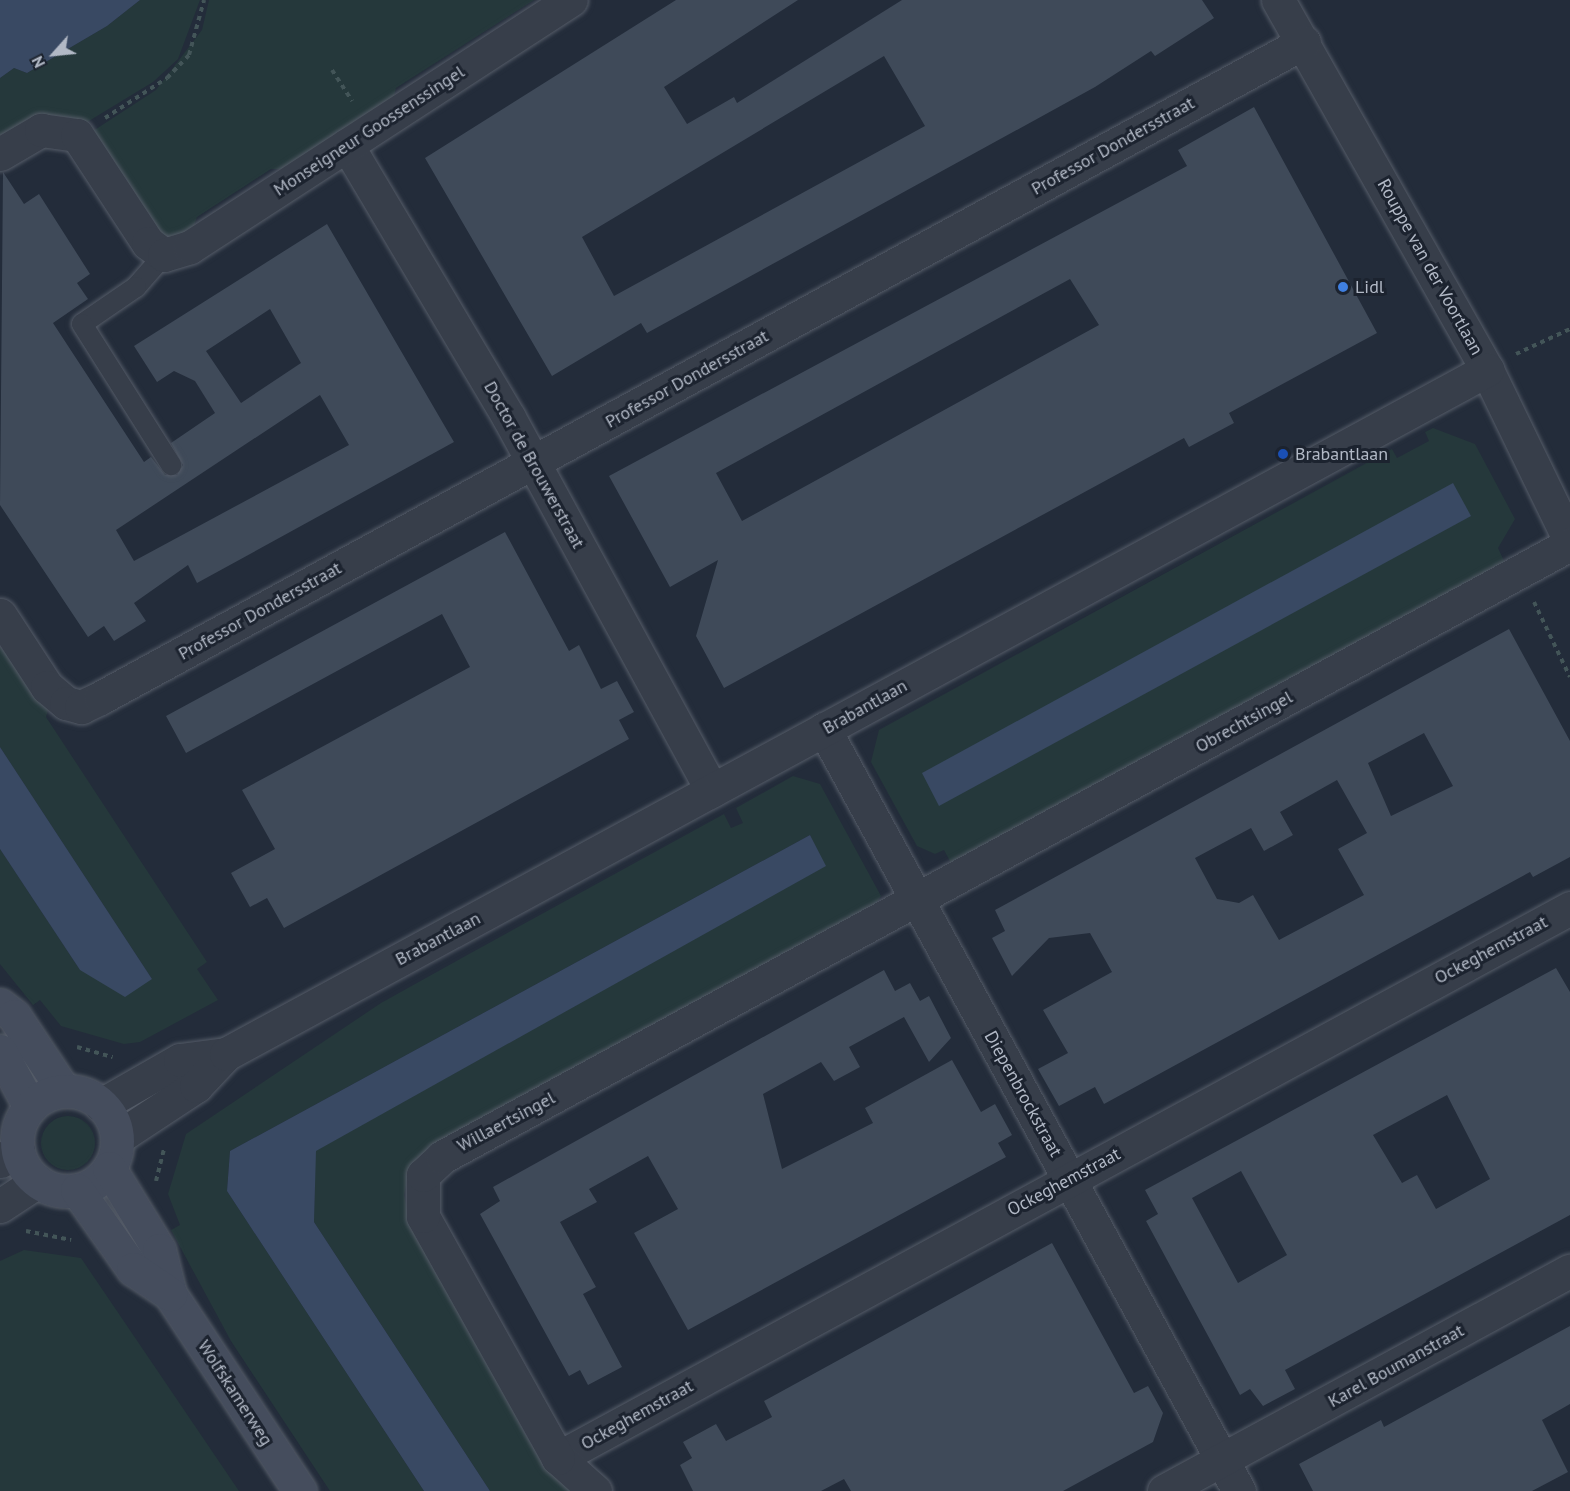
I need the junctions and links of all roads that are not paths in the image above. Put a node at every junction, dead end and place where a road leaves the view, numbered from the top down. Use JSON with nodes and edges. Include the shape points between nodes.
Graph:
{"nodes":[{"id":1,"x":571,"y":0,"type":"edge"},
{"id":2,"x":1278,"y":0,"type":"edge"},
{"id":3,"x":1305,"y":42,"type":"junction"},
{"id":4,"x":347,"y":145,"type":"junction"},
{"id":5,"x":0,"y":154,"type":"edge"},
{"id":6,"x":164,"y":255,"type":"junction"},
{"id":7,"x":1487,"y":370,"type":"junction"},
{"id":8,"x":533,"y":463,"type":"junction"},
{"id":9,"x":171,"y":465,"type":"dead end"},
{"id":10,"x":1570,"y":542,"type":"edge"},
{"id":11,"x":0,"y":615,"type":"edge"},
{"id":12,"x":824,"y":729,"type":"junction"},
{"id":13,"x":712,"y":790,"type":"junction"},
{"id":14,"x":917,"y":900,"type":"junction"},
{"id":15,"x":1570,"y":908,"type":"edge"},
{"id":16,"x":0,"y":1005,"type":"edge"},
{"id":17,"x":0,"y":1051,"type":"edge"},
{"id":18,"x":226,"y":1054,"type":"junction"},
{"id":19,"x":64,"y":1091,"type":"junction"},
{"id":20,"x":101,"y":1105,"type":"junction"},
{"id":21,"x":30,"y":1107,"type":"junction"},
{"id":22,"x":113,"y":1153,"type":"junction"},
{"id":23,"x":9,"y":1155,"type":"edge"},
{"id":24,"x":1069,"y":1179,"type":"junction"},
{"id":25,"x":38,"y":1181,"type":"junction"},
{"id":26,"x":77,"y":1190,"type":"junction"},
{"id":27,"x":0,"y":1206,"type":"edge"},
{"id":28,"x":1570,"y":1271,"type":"edge"},
{"id":29,"x":170,"y":1294,"type":"junction"},
{"id":30,"x":558,"y":1458,"type":"junction"},
{"id":31,"x":1221,"y":1461,"type":"junction"},
{"id":32,"x":300,"y":1491,"type":"edge"},
{"id":33,"x":595,"y":1491,"type":"edge"},
{"id":34,"x":1164,"y":1491,"type":"edge"},
{"id":35,"x":1239,"y":1491,"type":"edge"}],
"edges":[{"from":1,"to":4,"type":"street","name":"Monseigneur Goossenssingel"},
{"from":2,"to":3,"type":"street","name":"Rouppe van der Voortlaan"},
{"from":3,"to":7,"type":"street","name":"Rouppe van der Voortlaan"},
{"from":3,"to":8,"type":"street","name":"Professor Dondersstraat"},
{"from":4,"to":6,"type":"street","name":"Monseigneur Goossenssingel","via":[[190,247]]},
{"from":4,"to":8,"type":"street","name":"Doctor de Brouwerstraat"},
{"from":5,"to":6,"type":"street","via":[[41,130],[76,135],[148,243]]},
{"from":6,"to":9,"type":"lane","via":[[136,287],[82,324]]},
{"from":7,"to":10,"type":"street","name":"Rouppe van der Voortlaan"},
{"from":7,"to":12,"type":"street","name":"Brabantlaan"},
{"from":8,"to":11,"type":"street","name":"Professor Dondersstraat","via":[[81,707],[66,703],[47,687]]},
{"from":8,"to":13,"type":"street","name":"Doctor de Brouwerstraat"},
{"from":10,"to":14,"type":"street","name":"Obrechtsingel"},
{"from":12,"to":13,"type":"street","name":"Brabantlaan"},
{"from":12,"to":14,"type":"street","name":"Diepenbrockstraat"},
{"from":13,"to":18,"type":"street","name":"Brabantlaan"},
{"from":14,"to":24,"type":"street","name":"Diepenbrockstraat"},
{"from":14,"to":30,"type":"street","name":"Willaertsingel","via":[[442,1157],[423,1175],[423,1216]]},
{"from":15,"to":24,"type":"street","name":"Ockeghemstraat"},
{"from":16,"to":19,"type":"main road","via":[[14,1016]]},
{"from":17,"to":21,"type":"main road"},
{"from":18,"to":20,"type":"street","name":"Brabantlaan","via":[[180,1060]]},
{"from":18,"to":22,"type":"street","name":"Brabantlaan","via":[[196,1086]]},
{"from":19,"to":20,"type":"main road","via":[[84,1094]]},
{"from":19,"to":21,"type":"main road"},
{"from":20,"to":22,"type":"main road"},
{"from":21,"to":23,"type":"main road"},
{"from":22,"to":26,"type":"main road"},
{"from":22,"to":29,"type":"main road","name":"Wolfskamerweg","via":[[159,1250]]},
{"from":23,"to":25,"type":"main road"},
{"from":24,"to":30,"type":"street","name":"Ockeghemstraat"},
{"from":24,"to":31,"type":"street","name":"Diepenbrockstraat"},
{"from":25,"to":26,"type":"main road"},
{"from":25,"to":27,"type":"street"},
{"from":26,"to":29,"type":"main road","name":"Wolfskamerweg","via":[[132,1269]]},
{"from":28,"to":31,"type":"street","name":"Karel Boumanstraat"},
{"from":29,"to":32,"type":"main road","name":"Wolfskamerweg"},
{"from":30,"to":33,"type":"street","name":"Willaertsingel"},
{"from":31,"to":34,"type":"street"},
{"from":31,"to":35,"type":"street","name":"Diepenbrockstraat"}]}
